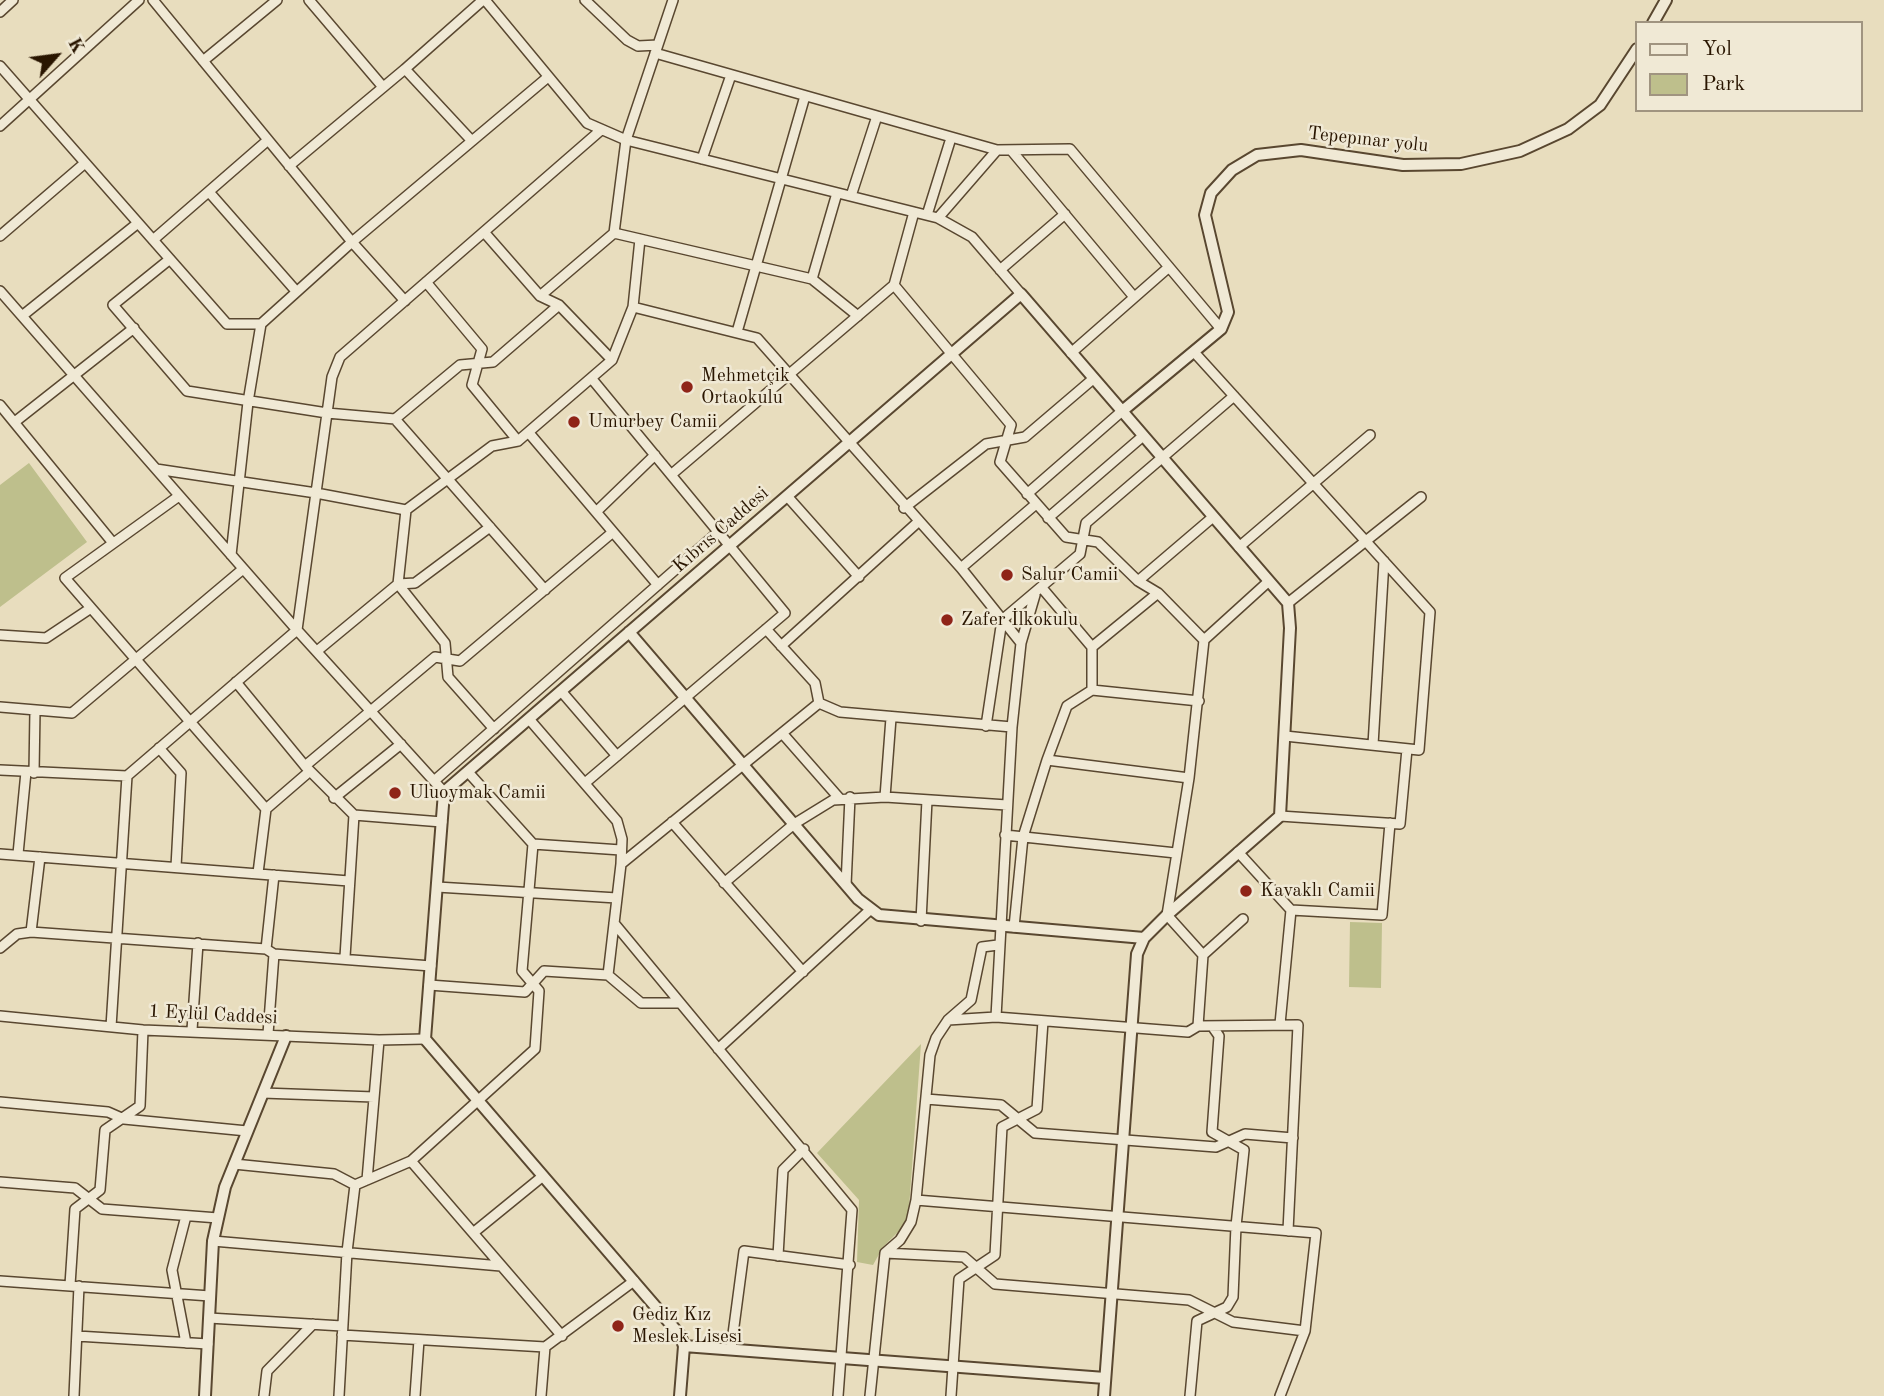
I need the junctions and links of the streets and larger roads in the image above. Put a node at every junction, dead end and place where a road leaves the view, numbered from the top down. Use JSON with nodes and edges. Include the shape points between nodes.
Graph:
{"nodes":[{"id":1,"x":13,"y":0,"type":"edge"},
{"id":2,"x":139,"y":0,"type":"edge"},
{"id":3,"x":153,"y":0,"type":"edge"},
{"id":4,"x":277,"y":0,"type":"edge"},
{"id":5,"x":309,"y":0,"type":"edge"},
{"id":6,"x":484,"y":0,"type":"edge"},
{"id":7,"x":585,"y":0,"type":"edge"},
{"id":8,"x":673,"y":0,"type":"edge"},
{"id":9,"x":1666,"y":0,"type":"edge"},
{"id":10,"x":0,"y":12,"type":"edge"},
{"id":11,"x":1654,"y":21,"type":"edge"},
{"id":12,"x":656,"y":49,"type":"junction"},
{"id":13,"x":1636,"y":51,"type":"edge"},
{"id":14,"x":203,"y":61,"type":"junction"},
{"id":15,"x":0,"y":66,"type":"edge"},
{"id":16,"x":405,"y":69,"type":"junction"},
{"id":17,"x":731,"y":75,"type":"junction"},
{"id":18,"x":548,"y":77,"type":"junction"},
{"id":19,"x":383,"y":87,"type":"junction"},
{"id":20,"x":805,"y":96,"type":"junction"},
{"id":21,"x":30,"y":101,"type":"junction"},
{"id":22,"x":877,"y":116,"type":"junction"},
{"id":23,"x":0,"y":126,"type":"edge"},
{"id":24,"x":601,"y":130,"type":"junction"},
{"id":25,"x":951,"y":138,"type":"junction"},
{"id":26,"x":268,"y":139,"type":"junction"},
{"id":27,"x":471,"y":140,"type":"junction"},
{"id":28,"x":626,"y":140,"type":"junction"},
{"id":29,"x":997,"y":150,"type":"junction"},
{"id":30,"x":1011,"y":150,"type":"junction"},
{"id":31,"x":702,"y":159,"type":"junction"},
{"id":32,"x":85,"y":163,"type":"junction"},
{"id":33,"x":289,"y":166,"type":"junction"},
{"id":34,"x":780,"y":179,"type":"junction"},
{"id":35,"x":209,"y":192,"type":"junction"},
{"id":36,"x":837,"y":193,"type":"junction"},
{"id":37,"x":851,"y":196,"type":"junction"},
{"id":38,"x":914,"y":212,"type":"junction"},
{"id":39,"x":1065,"y":214,"type":"junction"},
{"id":40,"x":927,"y":215,"type":"junction"},
{"id":41,"x":938,"y":218,"type":"junction"},
{"id":42,"x":138,"y":223,"type":"junction"},
{"id":43,"x":484,"y":232,"type":"junction"},
{"id":44,"x":614,"y":233,"type":"junction"},
{"id":45,"x":0,"y":236,"type":"edge"},
{"id":46,"x":640,"y":239,"type":"junction"},
{"id":47,"x":153,"y":240,"type":"junction"},
{"id":48,"x":352,"y":242,"type":"junction"},
{"id":49,"x":170,"y":259,"type":"junction"},
{"id":50,"x":756,"y":266,"type":"junction"},
{"id":51,"x":1169,"y":267,"type":"junction"},
{"id":52,"x":1000,"y":270,"type":"junction"},
{"id":53,"x":812,"y":279,"type":"junction"},
{"id":54,"x":426,"y":282,"type":"junction"},
{"id":55,"x":894,"y":285,"type":"junction"},
{"id":56,"x":296,"y":291,"type":"junction"},
{"id":57,"x":0,"y":292,"type":"edge"},
{"id":58,"x":1021,"y":294,"type":"junction"},
{"id":59,"x":540,"y":296,"type":"junction"},
{"id":60,"x":1134,"y":297,"type":"junction"},
{"id":61,"x":405,"y":300,"type":"junction"},
{"id":62,"x":559,"y":305,"type":"junction"},
{"id":63,"x":633,"y":307,"type":"junction"},
{"id":64,"x":22,"y":316,"type":"junction"},
{"id":65,"x":858,"y":316,"type":"junction"},
{"id":66,"x":261,"y":324,"type":"junction"},
{"id":67,"x":134,"y":328,"type":"junction"},
{"id":68,"x":1221,"y":329,"type":"junction"},
{"id":69,"x":737,"y":332,"type":"junction"},
{"id":70,"x":1194,"y":352,"type":"junction"},
{"id":71,"x":1071,"y":353,"type":"junction"},
{"id":72,"x":951,"y":354,"type":"junction"},
{"id":73,"x":612,"y":360,"type":"junction"},
{"id":74,"x":477,"y":365,"type":"junction"},
{"id":75,"x":790,"y":374,"type":"junction"},
{"id":76,"x":74,"y":375,"type":"junction"},
{"id":77,"x":592,"y":379,"type":"junction"},
{"id":78,"x":1093,"y":379,"type":"junction"},
{"id":79,"x":1234,"y":396,"type":"junction"},
{"id":80,"x":248,"y":402,"type":"junction"},
{"id":81,"x":0,"y":405,"type":"edge"},
{"id":82,"x":1121,"y":412,"type":"junction"},
{"id":83,"x":327,"y":413,"type":"junction"},
{"id":84,"x":395,"y":419,"type":"junction"},
{"id":85,"x":16,"y":421,"type":"junction"},
{"id":86,"x":529,"y":433,"type":"junction"},
{"id":87,"x":1370,"y":435,"type":"dead end"},
{"id":88,"x":1143,"y":436,"type":"junction"},
{"id":89,"x":518,"y":441,"type":"junction"},
{"id":90,"x":1006,"y":441,"type":"junction"},
{"id":91,"x":848,"y":443,"type":"junction"},
{"id":92,"x":655,"y":455,"type":"junction"},
{"id":93,"x":1163,"y":459,"type":"junction"},
{"id":94,"x":156,"y":469,"type":"junction"},
{"id":95,"x":672,"y":474,"type":"junction"},
{"id":96,"x":447,"y":478,"type":"junction"},
{"id":97,"x":238,"y":482,"type":"junction"},
{"id":98,"x":1314,"y":484,"type":"junction"},
{"id":99,"x":316,"y":493,"type":"junction"},
{"id":100,"x":1027,"y":494,"type":"junction"},
{"id":101,"x":179,"y":496,"type":"junction"},
{"id":102,"x":788,"y":496,"type":"junction"},
{"id":103,"x":1421,"y":497,"type":"dead end"},
{"id":104,"x":1036,"y":504,"type":"junction"},
{"id":105,"x":904,"y":508,"type":"junction"},
{"id":106,"x":406,"y":510,"type":"junction"},
{"id":107,"x":596,"y":512,"type":"junction"},
{"id":108,"x":1213,"y":517,"type":"junction"},
{"id":109,"x":1048,"y":518,"type":"junction"},
{"id":110,"x":918,"y":522,"type":"junction"},
{"id":111,"x":490,"y":527,"type":"junction"},
{"id":112,"x":613,"y":532,"type":"junction"},
{"id":113,"x":717,"y":533,"type":"junction"},
{"id":114,"x":1082,"y":540,"type":"junction"},
{"id":115,"x":1367,"y":542,"type":"junction"},
{"id":116,"x":113,"y":543,"type":"junction"},
{"id":117,"x":728,"y":547,"type":"junction"},
{"id":118,"x":1239,"y":547,"type":"junction"},
{"id":119,"x":231,"y":555,"type":"junction"},
{"id":120,"x":1384,"y":561,"type":"junction"},
{"id":121,"x":961,"y":568,"type":"junction"},
{"id":122,"x":243,"y":569,"type":"junction"},
{"id":123,"x":859,"y":577,"type":"junction"},
{"id":124,"x":1138,"y":581,"type":"junction"},
{"id":125,"x":1269,"y":581,"type":"junction"},
{"id":126,"x":398,"y":584,"type":"junction"},
{"id":127,"x":658,"y":585,"type":"junction"},
{"id":128,"x":545,"y":590,"type":"junction"},
{"id":129,"x":1039,"y":591,"type":"junction"},
{"id":130,"x":1158,"y":593,"type":"junction"},
{"id":131,"x":1288,"y":603,"type":"junction"},
{"id":132,"x":91,"y":608,"type":"junction"},
{"id":133,"x":1002,"y":620,"type":"junction"},
{"id":134,"x":766,"y":629,"type":"junction"},
{"id":135,"x":297,"y":630,"type":"junction"},
{"id":136,"x":629,"y":632,"type":"junction"},
{"id":137,"x":0,"y":635,"type":"edge"},
{"id":138,"x":1205,"y":640,"type":"junction"},
{"id":139,"x":1021,"y":643,"type":"junction"},
{"id":140,"x":781,"y":646,"type":"junction"},
{"id":141,"x":1092,"y":647,"type":"junction"},
{"id":142,"x":317,"y":651,"type":"junction"},
{"id":143,"x":135,"y":659,"type":"junction"},
{"id":144,"x":449,"y":659,"type":"junction"},
{"id":145,"x":236,"y":682,"type":"junction"},
{"id":146,"x":1091,"y":690,"type":"junction"},
{"id":147,"x":561,"y":691,"type":"junction"},
{"id":148,"x":685,"y":698,"type":"junction"},
{"id":149,"x":1199,"y":701,"type":"junction"},
{"id":150,"x":819,"y":703,"type":"junction"},
{"id":151,"x":0,"y":707,"type":"edge"},
{"id":152,"x":35,"y":710,"type":"junction"},
{"id":153,"x":370,"y":710,"type":"junction"},
{"id":154,"x":891,"y":718,"type":"junction"},
{"id":155,"x":529,"y":719,"type":"junction"},
{"id":156,"x":189,"y":722,"type":"junction"},
{"id":157,"x":986,"y":726,"type":"junction"},
{"id":158,"x":1012,"y":727,"type":"junction"},
{"id":159,"x":494,"y":729,"type":"junction"},
{"id":160,"x":782,"y":733,"type":"junction"},
{"id":161,"x":1285,"y":736,"type":"junction"},
{"id":162,"x":401,"y":744,"type":"junction"},
{"id":163,"x":1373,"y":745,"type":"junction"},
{"id":164,"x":159,"y":748,"type":"junction"},
{"id":165,"x":1406,"y":749,"type":"junction"},
{"id":166,"x":617,"y":756,"type":"junction"},
{"id":167,"x":1047,"y":760,"type":"junction"},
{"id":168,"x":743,"y":765,"type":"junction"},
{"id":169,"x":307,"y":769,"type":"junction"},
{"id":170,"x":0,"y":770,"type":"edge"},
{"id":171,"x":30,"y":772,"type":"junction"},
{"id":172,"x":468,"y":772,"type":"junction"},
{"id":173,"x":127,"y":776,"type":"junction"},
{"id":174,"x":1189,"y":778,"type":"junction"},
{"id":175,"x":434,"y":781,"type":"junction"},
{"id":176,"x":585,"y":783,"type":"junction"},
{"id":177,"x":444,"y":792,"type":"junction"},
{"id":178,"x":885,"y":797,"type":"junction"},
{"id":179,"x":334,"y":798,"type":"junction"},
{"id":180,"x":845,"y":798,"type":"junction"},
{"id":181,"x":927,"y":800,"type":"junction"},
{"id":182,"x":1007,"y":805,"type":"junction"},
{"id":183,"x":266,"y":809,"type":"junction"},
{"id":184,"x":354,"y":815,"type":"junction"},
{"id":185,"x":1280,"y":816,"type":"junction"},
{"id":186,"x":442,"y":822,"type":"junction"},
{"id":187,"x":672,"y":822,"type":"junction"},
{"id":188,"x":1390,"y":823,"type":"junction"},
{"id":189,"x":794,"y":824,"type":"junction"},
{"id":190,"x":1004,"y":835,"type":"junction"},
{"id":191,"x":1023,"y":837,"type":"junction"},
{"id":192,"x":533,"y":844,"type":"junction"},
{"id":193,"x":621,"y":850,"type":"junction"},
{"id":194,"x":1238,"y":852,"type":"junction"},
{"id":195,"x":1176,"y":853,"type":"junction"},
{"id":196,"x":0,"y":854,"type":"edge"},
{"id":197,"x":18,"y":854,"type":"junction"},
{"id":198,"x":40,"y":857,"type":"junction"},
{"id":199,"x":122,"y":862,"type":"junction"},
{"id":200,"x":621,"y":864,"type":"junction"},
{"id":201,"x":176,"y":867,"type":"junction"},
{"id":202,"x":258,"y":873,"type":"junction"},
{"id":203,"x":274,"y":875,"type":"junction"},
{"id":204,"x":349,"y":881,"type":"junction"},
{"id":205,"x":724,"y":883,"type":"junction"},
{"id":206,"x":845,"y":885,"type":"junction"},
{"id":207,"x":437,"y":887,"type":"junction"},
{"id":208,"x":529,"y":893,"type":"junction"},
{"id":209,"x":617,"y":898,"type":"junction"},
{"id":210,"x":871,"y":909,"type":"junction"},
{"id":211,"x":1291,"y":910,"type":"junction"},
{"id":212,"x":1167,"y":915,"type":"junction"},
{"id":213,"x":1243,"y":919,"type":"dead end"},
{"id":214,"x":921,"y":921,"type":"junction"},
{"id":215,"x":614,"y":923,"type":"junction"},
{"id":216,"x":999,"y":926,"type":"junction"},
{"id":217,"x":1014,"y":928,"type":"junction"},
{"id":218,"x":31,"y":932,"type":"junction"},
{"id":219,"x":117,"y":937,"type":"junction"},
{"id":220,"x":1144,"y":938,"type":"junction"},
{"id":221,"x":198,"y":943,"type":"junction"},
{"id":222,"x":998,"y":945,"type":"junction"},
{"id":223,"x":0,"y":948,"type":"edge"},
{"id":224,"x":270,"y":951,"type":"junction"},
{"id":225,"x":1203,"y":955,"type":"junction"},
{"id":226,"x":345,"y":957,"type":"junction"},
{"id":227,"x":431,"y":966,"type":"junction"},
{"id":228,"x":803,"y":972,"type":"junction"},
{"id":229,"x":608,"y":975,"type":"junction"},
{"id":230,"x":532,"y":982,"type":"junction"},
{"id":231,"x":429,"y":985,"type":"junction"},
{"id":232,"x":679,"y":1003,"type":"junction"},
{"id":233,"x":0,"y":1016,"type":"edge"},
{"id":234,"x":996,"y":1017,"type":"junction"},
{"id":235,"x":947,"y":1020,"type":"junction"},
{"id":236,"x":1043,"y":1021,"type":"junction"},
{"id":237,"x":1280,"y":1024,"type":"junction"},
{"id":238,"x":1198,"y":1026,"type":"junction"},
{"id":239,"x":1212,"y":1026,"type":"junction"},
{"id":240,"x":111,"y":1027,"type":"junction"},
{"id":241,"x":1132,"y":1028,"type":"junction"},
{"id":242,"x":143,"y":1030,"type":"junction"},
{"id":243,"x":192,"y":1030,"type":"junction"},
{"id":244,"x":268,"y":1034,"type":"junction"},
{"id":245,"x":286,"y":1036,"type":"junction"},
{"id":246,"x":425,"y":1039,"type":"junction"},
{"id":247,"x":379,"y":1040,"type":"junction"},
{"id":248,"x":718,"y":1049,"type":"junction"},
{"id":249,"x":262,"y":1093,"type":"junction"},
{"id":250,"x":374,"y":1097,"type":"junction"},
{"id":251,"x":926,"y":1099,"type":"junction"},
{"id":252,"x":478,"y":1101,"type":"junction"},
{"id":253,"x":0,"y":1102,"type":"edge"},
{"id":254,"x":124,"y":1119,"type":"junction"},
{"id":255,"x":1018,"y":1119,"type":"junction"},
{"id":256,"x":247,"y":1131,"type":"junction"},
{"id":257,"x":1293,"y":1138,"type":"junction"},
{"id":258,"x":1229,"y":1141,"type":"junction"},
{"id":259,"x":1123,"y":1142,"type":"junction"},
{"id":260,"x":804,"y":1149,"type":"junction"},
{"id":261,"x":411,"y":1161,"type":"junction"},
{"id":262,"x":234,"y":1164,"type":"junction"},
{"id":263,"x":543,"y":1176,"type":"junction"},
{"id":264,"x":367,"y":1180,"type":"junction"},
{"id":265,"x":0,"y":1182,"type":"edge"},
{"id":266,"x":355,"y":1185,"type":"junction"},
{"id":267,"x":89,"y":1199,"type":"junction"},
{"id":268,"x":916,"y":1200,"type":"junction"},
{"id":269,"x":998,"y":1207,"type":"junction"},
{"id":270,"x":186,"y":1216,"type":"junction"},
{"id":271,"x":1117,"y":1217,"type":"junction"},
{"id":272,"x":218,"y":1218,"type":"junction"},
{"id":273,"x":1236,"y":1227,"type":"junction"},
{"id":274,"x":1288,"y":1231,"type":"junction"},
{"id":275,"x":473,"y":1233,"type":"junction"},
{"id":276,"x":213,"y":1241,"type":"junction"},
{"id":277,"x":347,"y":1252,"type":"junction"},
{"id":278,"x":885,"y":1252,"type":"junction"},
{"id":279,"x":778,"y":1256,"type":"junction"},
{"id":280,"x":849,"y":1265,"type":"junction"},
{"id":281,"x":501,"y":1266,"type":"junction"},
{"id":282,"x":975,"y":1268,"type":"junction"},
{"id":283,"x":0,"y":1281,"type":"edge"},
{"id":284,"x":634,"y":1281,"type":"junction"},
{"id":285,"x":74,"y":1286,"type":"junction"},
{"id":286,"x":176,"y":1292,"type":"junction"},
{"id":287,"x":1111,"y":1295,"type":"junction"},
{"id":288,"x":210,"y":1296,"type":"junction"},
{"id":289,"x":1215,"y":1312,"type":"junction"},
{"id":290,"x":209,"y":1318,"type":"junction"},
{"id":291,"x":313,"y":1324,"type":"junction"},
{"id":292,"x":342,"y":1331,"type":"junction"},
{"id":293,"x":1305,"y":1332,"type":"junction"},
{"id":294,"x":77,"y":1336,"type":"junction"},
{"id":295,"x":562,"y":1336,"type":"junction"},
{"id":296,"x":419,"y":1340,"type":"junction"},
{"id":297,"x":186,"y":1343,"type":"junction"},
{"id":298,"x":208,"y":1344,"type":"junction"},
{"id":299,"x":684,"y":1346,"type":"junction"},
{"id":300,"x":545,"y":1347,"type":"junction"},
{"id":301,"x":732,"y":1349,"type":"junction"},
{"id":302,"x":841,"y":1358,"type":"junction"},
{"id":303,"x":873,"y":1360,"type":"junction"},
{"id":304,"x":954,"y":1366,"type":"junction"},
{"id":305,"x":1105,"y":1378,"type":"junction"},
{"id":306,"x":74,"y":1396,"type":"edge"},
{"id":307,"x":205,"y":1396,"type":"edge"},
{"id":308,"x":264,"y":1396,"type":"edge"},
{"id":309,"x":339,"y":1396,"type":"edge"},
{"id":310,"x":415,"y":1396,"type":"edge"},
{"id":311,"x":541,"y":1396,"type":"edge"},
{"id":312,"x":680,"y":1396,"type":"edge"},
{"id":313,"x":838,"y":1396,"type":"edge"},
{"id":314,"x":870,"y":1396,"type":"edge"},
{"id":315,"x":951,"y":1396,"type":"edge"},
{"id":316,"x":1104,"y":1396,"type":"edge"},
{"id":317,"x":1191,"y":1396,"type":"edge"},
{"id":318,"x":1280,"y":1396,"type":"edge"}],
"edges":[{"from":1,"to":10,"type":"street"},
{"from":2,"to":21,"type":"street"},
{"from":3,"to":14,"type":"street"},
{"from":4,"to":14,"type":"street"},
{"from":5,"to":19,"type":"street"},
{"from":6,"to":16,"type":"street"},
{"from":6,"to":18,"type":"street"},
{"from":7,"to":12,"type":"street","via":[[627,40]]},
{"from":8,"to":12,"type":"street"},
{"from":9,"to":11,"type":"street"},
{"from":12,"to":17,"type":"street"},
{"from":12,"to":28,"type":"street"},
{"from":13,"to":68,"type":"street","name":"Tepepınar yolu","via":[[1600,105],[1568,129],[1520,151],[1461,164],[1403,165],[1301,150],[1257,155],[1232,170],[1211,193],[1205,215],[1228,312]]},
{"from":14,"to":26,"type":"street"},
{"from":15,"to":21,"type":"street"},
{"from":16,"to":19,"type":"street"},
{"from":16,"to":27,"type":"street"},
{"from":17,"to":20,"type":"street"},
{"from":17,"to":31,"type":"street"},
{"from":18,"to":24,"type":"street","via":[[587,123]]},
{"from":18,"to":27,"type":"street"},
{"from":19,"to":33,"type":"street"},
{"from":20,"to":22,"type":"street"},
{"from":20,"to":34,"type":"street"},
{"from":21,"to":23,"type":"street"},
{"from":21,"to":32,"type":"street"},
{"from":22,"to":25,"type":"street"},
{"from":22,"to":37,"type":"street"},
{"from":24,"to":28,"type":"street"},
{"from":24,"to":43,"type":"street"},
{"from":25,"to":29,"type":"street"},
{"from":25,"to":40,"type":"street"},
{"from":26,"to":33,"type":"street"},
{"from":26,"to":35,"type":"street"},
{"from":27,"to":48,"type":"street"},
{"from":28,"to":31,"type":"street"},
{"from":28,"to":44,"type":"street"},
{"from":29,"to":30,"type":"street"},
{"from":29,"to":41,"type":"street"},
{"from":30,"to":39,"type":"street"},
{"from":30,"to":51,"type":"street","via":[[1070,149]]},
{"from":31,"to":34,"type":"street"},
{"from":32,"to":42,"type":"street"},
{"from":32,"to":45,"type":"street"},
{"from":33,"to":48,"type":"street"},
{"from":34,"to":36,"type":"street"},
{"from":34,"to":50,"type":"street"},
{"from":35,"to":47,"type":"street"},
{"from":35,"to":56,"type":"street"},
{"from":36,"to":37,"type":"street"},
{"from":36,"to":53,"type":"street"},
{"from":37,"to":38,"type":"street"},
{"from":38,"to":40,"type":"street"},
{"from":38,"to":55,"type":"street"},
{"from":39,"to":52,"type":"street"},
{"from":39,"to":60,"type":"street"},
{"from":40,"to":41,"type":"street"},
{"from":41,"to":52,"type":"street","via":[[972,237]]},
{"from":42,"to":47,"type":"street"},
{"from":42,"to":64,"type":"street"},
{"from":43,"to":54,"type":"street"},
{"from":43,"to":59,"type":"street"},
{"from":44,"to":46,"type":"street"},
{"from":44,"to":59,"type":"street"},
{"from":46,"to":50,"type":"street"},
{"from":46,"to":63,"type":"street"},
{"from":47,"to":49,"type":"street"},
{"from":48,"to":56,"type":"street"},
{"from":48,"to":61,"type":"street"},
{"from":49,"to":66,"type":"street","via":[[227,324]]},
{"from":49,"to":67,"type":"street","via":[[113,305]]},
{"from":50,"to":53,"type":"street"},
{"from":50,"to":69,"type":"street"},
{"from":51,"to":60,"type":"street"},
{"from":51,"to":68,"type":"street"},
{"from":52,"to":58,"type":"street"},
{"from":53,"to":65,"type":"street"},
{"from":54,"to":61,"type":"street"},
{"from":54,"to":74,"type":"street","via":[[482,349]]},
{"from":55,"to":65,"type":"street"},
{"from":55,"to":72,"type":"street"},
{"from":56,"to":66,"type":"street"},
{"from":57,"to":64,"type":"street"},
{"from":58,"to":71,"type":"street"},
{"from":58,"to":72,"type":"street","name":"Kıbrıs Caddesi"},
{"from":59,"to":62,"type":"street"},
{"from":60,"to":71,"type":"street"},
{"from":61,"to":83,"type":"street","via":[[340,357]]},
{"from":62,"to":73,"type":"street"},
{"from":62,"to":74,"type":"street","via":[[493,362]]},
{"from":63,"to":69,"type":"street"},
{"from":63,"to":73,"type":"street"},
{"from":64,"to":76,"type":"street"},
{"from":65,"to":75,"type":"street"},
{"from":66,"to":80,"type":"street"},
{"from":67,"to":76,"type":"street"},
{"from":67,"to":80,"type":"street","via":[[187,391]]},
{"from":68,"to":70,"type":"street"},
{"from":69,"to":75,"type":"street","via":[[757,338]]},
{"from":70,"to":79,"type":"street"},
{"from":70,"to":82,"type":"street"},
{"from":71,"to":78,"type":"street"},
{"from":72,"to":90,"type":"street","via":[[1011,425]]},
{"from":72,"to":91,"type":"street","name":"Kıbrıs Caddesi"},
{"from":73,"to":77,"type":"street"},
{"from":74,"to":84,"type":"street","via":[[460,365]]},
{"from":74,"to":89,"type":"street","via":[[472,385]]},
{"from":75,"to":91,"type":"street"},
{"from":75,"to":95,"type":"street"},
{"from":76,"to":85,"type":"street"},
{"from":76,"to":94,"type":"street"},
{"from":77,"to":86,"type":"street"},
{"from":77,"to":92,"type":"street"},
{"from":78,"to":82,"type":"street"},
{"from":78,"to":90,"type":"street","via":[[1025,437]]},
{"from":79,"to":93,"type":"street"},
{"from":79,"to":98,"type":"street"},
{"from":80,"to":83,"type":"street"},
{"from":80,"to":97,"type":"street"},
{"from":81,"to":85,"type":"street"},
{"from":82,"to":88,"type":"street"},
{"from":82,"to":100,"type":"street"},
{"from":83,"to":84,"type":"street"},
{"from":83,"to":99,"type":"street"},
{"from":84,"to":96,"type":"street"},
{"from":85,"to":116,"type":"street"},
{"from":86,"to":89,"type":"street"},
{"from":86,"to":107,"type":"street"},
{"from":87,"to":98,"type":"street"},
{"from":88,"to":93,"type":"street"},
{"from":88,"to":109,"type":"street"},
{"from":89,"to":96,"type":"street","via":[[492,446]]},
{"from":90,"to":100,"type":"street","via":[[1000,462]]},
{"from":90,"to":105,"type":"street","via":[[986,444]]},
{"from":91,"to":102,"type":"street","name":"Kıbrıs Caddesi"},
{"from":91,"to":105,"type":"street"},
{"from":92,"to":95,"type":"street"},
{"from":92,"to":107,"type":"street"},
{"from":93,"to":108,"type":"street"},
{"from":93,"to":114,"type":"street","via":[[1086,523]]},
{"from":94,"to":97,"type":"street"},
{"from":94,"to":101,"type":"street"},
{"from":95,"to":113,"type":"street"},
{"from":96,"to":106,"type":"street"},
{"from":96,"to":111,"type":"street"},
{"from":97,"to":99,"type":"street"},
{"from":97,"to":119,"type":"street"},
{"from":98,"to":115,"type":"street"},
{"from":98,"to":118,"type":"street"},
{"from":99,"to":106,"type":"street"},
{"from":99,"to":135,"type":"street"},
{"from":100,"to":104,"type":"street"},
{"from":101,"to":116,"type":"street"},
{"from":101,"to":119,"type":"street"},
{"from":102,"to":117,"type":"street","name":"Kıbrıs Caddesi"},
{"from":102,"to":123,"type":"street"},
{"from":103,"to":115,"type":"street"},
{"from":104,"to":109,"type":"street"},
{"from":104,"to":121,"type":"street"},
{"from":105,"to":110,"type":"street"},
{"from":106,"to":126,"type":"street"},
{"from":107,"to":112,"type":"street"},
{"from":108,"to":118,"type":"street"},
{"from":108,"to":124,"type":"street"},
{"from":109,"to":114,"type":"street","via":[[1066,537]]},
{"from":110,"to":121,"type":"street"},
{"from":110,"to":123,"type":"street"},
{"from":111,"to":126,"type":"street","via":[[415,583]]},
{"from":111,"to":128,"type":"street"},
{"from":112,"to":127,"type":"street"},
{"from":112,"to":128,"type":"street"},
{"from":113,"to":117,"type":"street"},
{"from":113,"to":127,"type":"street"},
{"from":114,"to":124,"type":"street","via":[[1098,542]]},
{"from":114,"to":129,"type":"street","via":[[1080,554]]},
{"from":115,"to":120,"type":"street"},
{"from":115,"to":131,"type":"street"},
{"from":116,"to":132,"type":"street","via":[[65,578]]},
{"from":117,"to":134,"type":"street","via":[[785,613]]},
{"from":117,"to":136,"type":"street","name":"Kıbrıs Caddesi"},
{"from":118,"to":125,"type":"street"},
{"from":119,"to":122,"type":"street"},
{"from":120,"to":163,"type":"street"},
{"from":120,"to":165,"type":"street","via":[[1430,612],[1419,750]]},
{"from":121,"to":133,"type":"street"},
{"from":122,"to":135,"type":"street"},
{"from":122,"to":143,"type":"street"},
{"from":123,"to":140,"type":"street"},
{"from":124,"to":130,"type":"street"},
{"from":125,"to":131,"type":"street"},
{"from":125,"to":138,"type":"street"},
{"from":126,"to":142,"type":"street"},
{"from":126,"to":144,"type":"street","via":[[446,643]]},
{"from":127,"to":159,"type":"street"},
{"from":128,"to":144,"type":"street","via":[[460,661]]},
{"from":129,"to":133,"type":"street"},
{"from":129,"to":139,"type":"street"},
{"from":129,"to":141,"type":"street"},
{"from":130,"to":138,"type":"street"},
{"from":130,"to":141,"type":"street"},
{"from":131,"to":161,"type":"street"},
{"from":132,"to":137,"type":"street","via":[[46,638]]},
{"from":132,"to":143,"type":"street"},
{"from":133,"to":139,"type":"street"},
{"from":133,"to":157,"type":"street"},
{"from":134,"to":140,"type":"street"},
{"from":134,"to":148,"type":"street"},
{"from":135,"to":142,"type":"street"},
{"from":135,"to":145,"type":"street"},
{"from":136,"to":147,"type":"street","name":"Kıbrıs Caddesi"},
{"from":136,"to":148,"type":"street"},
{"from":138,"to":149,"type":"street"},
{"from":139,"to":158,"type":"street"},
{"from":140,"to":150,"type":"street","via":[[815,684]]},
{"from":141,"to":146,"type":"street"},
{"from":142,"to":153,"type":"street"},
{"from":143,"to":152,"type":"street","via":[[72,713]]},
{"from":143,"to":156,"type":"street"},
{"from":144,"to":153,"type":"street","via":[[435,657]]},
{"from":144,"to":159,"type":"street","via":[[448,677]]},
{"from":145,"to":156,"type":"street"},
{"from":145,"to":169,"type":"street"},
{"from":146,"to":149,"type":"street"},
{"from":146,"to":167,"type":"street","via":[[1067,706]]},
{"from":147,"to":155,"type":"street","name":"Kıbrıs Caddesi"},
{"from":147,"to":166,"type":"street"},
{"from":148,"to":166,"type":"street"},
{"from":148,"to":168,"type":"street"},
{"from":149,"to":174,"type":"street"},
{"from":150,"to":154,"type":"street","via":[[840,712]]},
{"from":150,"to":160,"type":"street"},
{"from":151,"to":152,"type":"street"},
{"from":152,"to":171,"type":"street"},
{"from":153,"to":162,"type":"street"},
{"from":153,"to":169,"type":"street"},
{"from":154,"to":157,"type":"street"},
{"from":154,"to":178,"type":"street"},
{"from":155,"to":172,"type":"street","name":"Kıbrıs Caddesi"},
{"from":155,"to":176,"type":"street"},
{"from":156,"to":164,"type":"street"},
{"from":156,"to":183,"type":"street"},
{"from":157,"to":158,"type":"street"},
{"from":158,"to":182,"type":"street"},
{"from":159,"to":175,"type":"street"},
{"from":160,"to":168,"type":"street"},
{"from":160,"to":180,"type":"street"},
{"from":161,"to":163,"type":"street"},
{"from":161,"to":185,"type":"street"},
{"from":162,"to":175,"type":"street"},
{"from":162,"to":179,"type":"street"},
{"from":163,"to":165,"type":"street"},
{"from":164,"to":173,"type":"street"},
{"from":164,"to":201,"type":"street","via":[[181,774]]},
{"from":165,"to":188,"type":"street","via":[[1400,824]]},
{"from":166,"to":176,"type":"street"},
{"from":167,"to":174,"type":"street"},
{"from":167,"to":191,"type":"street"},
{"from":168,"to":187,"type":"street"},
{"from":168,"to":189,"type":"street"},
{"from":169,"to":179,"type":"street"},
{"from":169,"to":183,"type":"street"},
{"from":170,"to":171,"type":"street"},
{"from":171,"to":173,"type":"street"},
{"from":171,"to":197,"type":"street"},
{"from":172,"to":177,"type":"street","name":"Kıbrıs Caddesi"},
{"from":172,"to":192,"type":"street"},
{"from":173,"to":199,"type":"street"},
{"from":174,"to":195,"type":"street"},
{"from":175,"to":177,"type":"street"},
{"from":176,"to":193,"type":"street","via":[[617,821]]},
{"from":177,"to":186,"type":"street"},
{"from":178,"to":180,"type":"street"},
{"from":178,"to":181,"type":"street"},
{"from":179,"to":184,"type":"street"},
{"from":180,"to":189,"type":"street","via":[[820,806]]},
{"from":180,"to":206,"type":"street"},
{"from":181,"to":182,"type":"street"},
{"from":181,"to":214,"type":"street"},
{"from":182,"to":190,"type":"street"},
{"from":183,"to":202,"type":"street"},
{"from":184,"to":186,"type":"street"},
{"from":184,"to":204,"type":"street"},
{"from":185,"to":188,"type":"street"},
{"from":185,"to":194,"type":"street"},
{"from":186,"to":207,"type":"street"},
{"from":187,"to":200,"type":"street"},
{"from":187,"to":205,"type":"street"},
{"from":188,"to":211,"type":"street","via":[[1382,915]]},
{"from":189,"to":205,"type":"street"},
{"from":189,"to":206,"type":"street"},
{"from":190,"to":191,"type":"street"},
{"from":190,"to":216,"type":"street"},
{"from":191,"to":195,"type":"street"},
{"from":191,"to":217,"type":"street"},
{"from":192,"to":193,"type":"street"},
{"from":192,"to":208,"type":"street"},
{"from":193,"to":200,"type":"street"},
{"from":194,"to":211,"type":"street"},
{"from":194,"to":212,"type":"street"},
{"from":195,"to":212,"type":"street"},
{"from":196,"to":197,"type":"street"},
{"from":197,"to":198,"type":"street"},
{"from":198,"to":199,"type":"street"},
{"from":198,"to":218,"type":"street"},
{"from":199,"to":201,"type":"street"},
{"from":199,"to":219,"type":"street"},
{"from":200,"to":209,"type":"street"},
{"from":201,"to":202,"type":"street"},
{"from":202,"to":203,"type":"street"},
{"from":203,"to":204,"type":"street"},
{"from":203,"to":224,"type":"street"},
{"from":204,"to":226,"type":"street"},
{"from":205,"to":228,"type":"street"},
{"from":206,"to":210,"type":"street"},
{"from":207,"to":208,"type":"street"},
{"from":207,"to":227,"type":"street"},
{"from":208,"to":209,"type":"street"},
{"from":208,"to":230,"type":"street","via":[[522,971]]},
{"from":209,"to":215,"type":"street"},
{"from":210,"to":214,"type":"street","via":[[879,915]]},
{"from":210,"to":228,"type":"street"},
{"from":211,"to":237,"type":"street"},
{"from":212,"to":220,"type":"street"},
{"from":212,"to":225,"type":"street"},
{"from":213,"to":225,"type":"street"},
{"from":214,"to":216,"type":"street"},
{"from":215,"to":229,"type":"street"},
{"from":215,"to":232,"type":"street"},
{"from":216,"to":217,"type":"street"},
{"from":216,"to":222,"type":"street"},
{"from":217,"to":220,"type":"street"},
{"from":218,"to":219,"type":"street"},
{"from":218,"to":223,"type":"street","via":[[17,934]]},
{"from":219,"to":221,"type":"street"},
{"from":219,"to":240,"type":"street"},
{"from":220,"to":241,"type":"street","via":[[1137,954]]},
{"from":221,"to":224,"type":"street"},
{"from":221,"to":243,"type":"street"},
{"from":222,"to":234,"type":"street"},
{"from":222,"to":235,"type":"street","via":[[982,947],[971,1000]]},
{"from":224,"to":226,"type":"street"},
{"from":224,"to":244,"type":"street"},
{"from":225,"to":238,"type":"street"},
{"from":226,"to":227,"type":"street"},
{"from":227,"to":231,"type":"street"},
{"from":228,"to":248,"type":"street"},
{"from":229,"to":230,"type":"street","via":[[544,971]]},
{"from":229,"to":232,"type":"street","via":[[641,1003]]},
{"from":230,"to":231,"type":"street","via":[[525,992]]},
{"from":230,"to":252,"type":"street","via":[[539,991],[535,1049]]},
{"from":231,"to":246,"type":"street"},
{"from":232,"to":248,"type":"street"},
{"from":233,"to":240,"type":"street","name":"1 Eylül Caddesi"},
{"from":234,"to":235,"type":"street"},
{"from":234,"to":236,"type":"street"},
{"from":235,"to":251,"type":"street","via":[[930,1055]]},
{"from":236,"to":241,"type":"street"},
{"from":236,"to":255,"type":"street","via":[[1037,1110]]},
{"from":237,"to":239,"type":"street"},
{"from":237,"to":257,"type":"street","via":[[1298,1025]]},
{"from":238,"to":239,"type":"street"},
{"from":238,"to":241,"type":"street","via":[[1188,1032]]},
{"from":239,"to":258,"type":"street","via":[[1219,1036],[1212,1132]]},
{"from":240,"to":242,"type":"street","name":"1 Eylül Caddesi"},
{"from":241,"to":259,"type":"street"},
{"from":242,"to":243,"type":"street","name":"1 Eylül Caddesi"},
{"from":242,"to":254,"type":"street","via":[[140,1106]]},
{"from":243,"to":244,"type":"street","name":"1 Eylül Caddesi"},
{"from":244,"to":245,"type":"street","name":"1 Eylül Caddesi"},
{"from":245,"to":247,"type":"street","name":"1 Eylül Caddesi"},
{"from":245,"to":249,"type":"street"},
{"from":246,"to":247,"type":"street","name":"1 Eylül Caddesi"},
{"from":246,"to":252,"type":"street"},
{"from":247,"to":250,"type":"street"},
{"from":248,"to":260,"type":"street"},
{"from":249,"to":250,"type":"street"},
{"from":249,"to":256,"type":"street"},
{"from":250,"to":264,"type":"street"},
{"from":251,"to":255,"type":"street","via":[[1001,1105]]},
{"from":251,"to":268,"type":"street"},
{"from":252,"to":261,"type":"street"},
{"from":252,"to":263,"type":"street"},
{"from":253,"to":254,"type":"street","via":[[108,1112]]},
{"from":254,"to":256,"type":"street"},
{"from":254,"to":267,"type":"street","via":[[105,1130],[100,1190]]},
{"from":255,"to":259,"type":"street","via":[[1035,1132]]},
{"from":255,"to":269,"type":"street","via":[[1002,1127]]},
{"from":256,"to":262,"type":"street"},
{"from":257,"to":258,"type":"street","via":[[1245,1134]]},
{"from":257,"to":274,"type":"street"},
{"from":258,"to":259,"type":"street","via":[[1216,1147]]},
{"from":258,"to":273,"type":"street","via":[[1244,1150]]},
{"from":259,"to":271,"type":"street"},
{"from":260,"to":279,"type":"street","via":[[783,1170]]},
{"from":260,"to":280,"type":"street","via":[[852,1209]]},
{"from":261,"to":264,"type":"street"},
{"from":261,"to":275,"type":"street"},
{"from":262,"to":266,"type":"street","via":[[334,1174]]},
{"from":262,"to":272,"type":"street"},
{"from":263,"to":275,"type":"street"},
{"from":263,"to":284,"type":"street"},
{"from":264,"to":266,"type":"street"},
{"from":265,"to":267,"type":"street","via":[[75,1188]]},
{"from":266,"to":277,"type":"street"},
{"from":267,"to":270,"type":"street","via":[[102,1209]]},
{"from":267,"to":285,"type":"street","via":[[75,1209]]},
{"from":268,"to":269,"type":"street"},
{"from":268,"to":278,"type":"street","via":[[911,1222]]},
{"from":269,"to":271,"type":"street"},
{"from":269,"to":282,"type":"street","via":[[995,1255]]},
{"from":270,"to":272,"type":"street"},
{"from":270,"to":286,"type":"street","via":[[172,1270]]},
{"from":271,"to":273,"type":"street"},
{"from":271,"to":287,"type":"street"},
{"from":272,"to":276,"type":"street"},
{"from":273,"to":274,"type":"street"},
{"from":273,"to":289,"type":"street","via":[[1233,1297],[1227,1307]]},
{"from":274,"to":293,"type":"street","via":[[1316,1233]]},
{"from":275,"to":281,"type":"street"},
{"from":276,"to":277,"type":"street"},
{"from":276,"to":288,"type":"street"},
{"from":277,"to":281,"type":"street"},
{"from":277,"to":292,"type":"street"},
{"from":278,"to":282,"type":"street","via":[[964,1257]]},
{"from":278,"to":303,"type":"street"},
{"from":279,"to":280,"type":"street"},
{"from":279,"to":301,"type":"street","via":[[744,1251]]},
{"from":280,"to":302,"type":"street"},
{"from":281,"to":295,"type":"street"},
{"from":282,"to":287,"type":"street","via":[[995,1284]]},
{"from":282,"to":304,"type":"street","via":[[959,1279]]},
{"from":283,"to":285,"type":"street"},
{"from":284,"to":295,"type":"street"},
{"from":284,"to":299,"type":"street","via":[[680,1335]]},
{"from":285,"to":286,"type":"street"},
{"from":285,"to":294,"type":"street"},
{"from":286,"to":288,"type":"street"},
{"from":286,"to":297,"type":"street"},
{"from":287,"to":289,"type":"street","via":[[1189,1300]]},
{"from":287,"to":305,"type":"street"},
{"from":288,"to":290,"type":"street"},
{"from":289,"to":293,"type":"street","via":[[1233,1322]]},
{"from":289,"to":317,"type":"street","via":[[1197,1321]]},
{"from":290,"to":291,"type":"street"},
{"from":290,"to":298,"type":"street"},
{"from":291,"to":292,"type":"street"},
{"from":291,"to":308,"type":"street","via":[[267,1371]]},
{"from":292,"to":296,"type":"street"},
{"from":292,"to":309,"type":"street"},
{"from":293,"to":318,"type":"street"},
{"from":294,"to":297,"type":"street"},
{"from":294,"to":306,"type":"street"},
{"from":295,"to":300,"type":"street"},
{"from":296,"to":300,"type":"street"},
{"from":296,"to":310,"type":"street"},
{"from":297,"to":298,"type":"street"},
{"from":298,"to":307,"type":"street"},
{"from":299,"to":301,"type":"street"},
{"from":299,"to":312,"type":"street"},
{"from":300,"to":311,"type":"street"},
{"from":301,"to":302,"type":"street"},
{"from":302,"to":303,"type":"street"},
{"from":302,"to":313,"type":"street"},
{"from":303,"to":304,"type":"street"},
{"from":303,"to":314,"type":"street"},
{"from":304,"to":305,"type":"street"},
{"from":304,"to":315,"type":"street"},
{"from":305,"to":316,"type":"street"}]}
